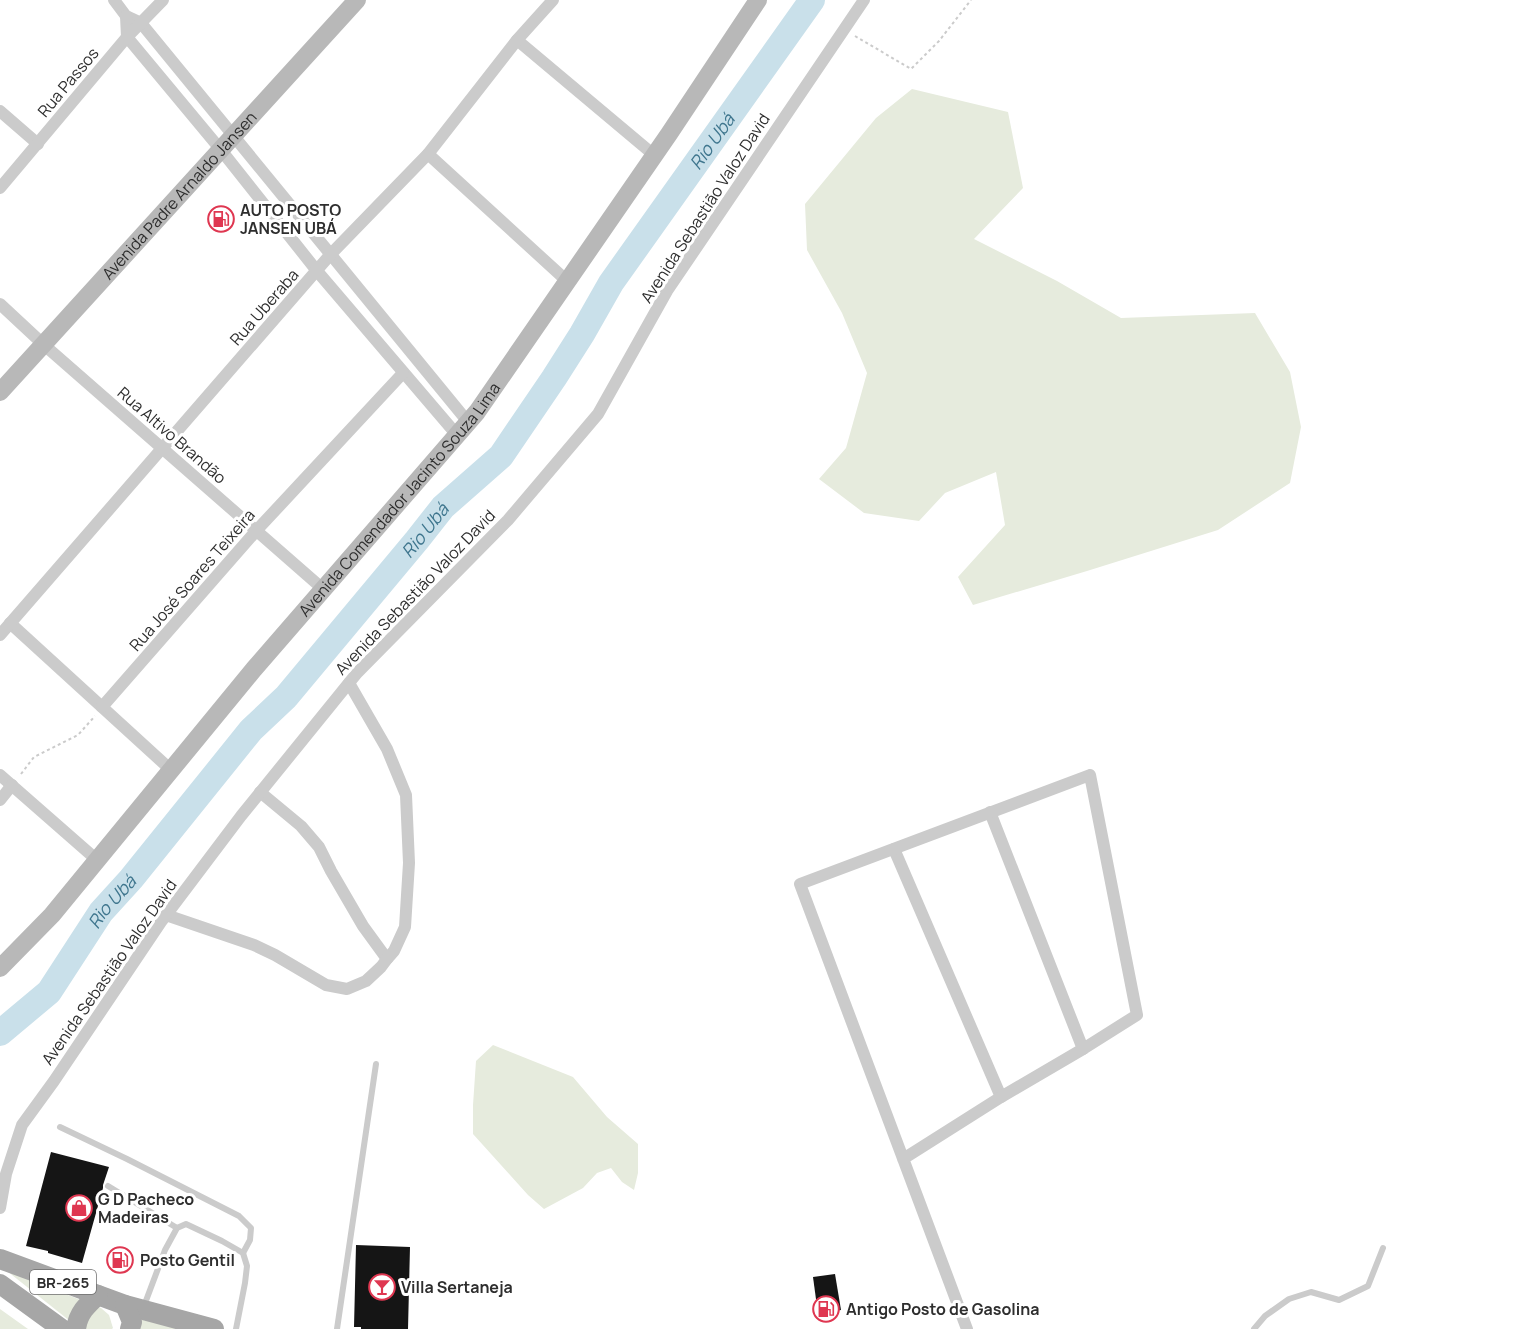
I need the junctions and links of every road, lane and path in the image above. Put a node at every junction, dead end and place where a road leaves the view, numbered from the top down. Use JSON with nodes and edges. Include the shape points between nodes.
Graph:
{"nodes":[{"id":1,"x":114,"y":0,"type":"edge"},
{"id":2,"x":163,"y":0,"type":"edge"},
{"id":3,"x":357,"y":0,"type":"edge"},
{"id":4,"x":553,"y":0,"type":"edge"},
{"id":5,"x":758,"y":0,"type":"edge"},
{"id":6,"x":864,"y":0,"type":"edge"},
{"id":7,"x":971,"y":0,"type":"edge"},
{"id":8,"x":126,"y":16,"type":"junction"},
{"id":9,"x":141,"y":23,"type":"junction"},
{"id":10,"x":843,"y":30,"type":"junction"},
{"id":11,"x":127,"y":37,"type":"junction"},
{"id":12,"x":517,"y":40,"type":"junction"},
{"id":13,"x":0,"y":111,"type":"edge"},
{"id":14,"x":233,"y":136,"type":"junction"},
{"id":15,"x":38,"y":144,"type":"junction"},
{"id":16,"x":221,"y":150,"type":"junction"},
{"id":17,"x":428,"y":154,"type":"junction"},
{"id":18,"x":654,"y":155,"type":"junction"},
{"id":19,"x":0,"y":188,"type":"edge"},
{"id":20,"x":330,"y":255,"type":"junction"},
{"id":21,"x":317,"y":271,"type":"junction"},
{"id":22,"x":567,"y":281,"type":"junction"},
{"id":23,"x":0,"y":304,"type":"edge"},
{"id":24,"x":43,"y":344,"type":"junction"},
{"id":25,"x":404,"y":373,"type":"junction"},
{"id":26,"x":0,"y":392,"type":"edge"},
{"id":27,"x":462,"y":428,"type":"junction"},
{"id":28,"x":162,"y":448,"type":"junction"},
{"id":29,"x":256,"y":531,"type":"junction"},
{"id":30,"x":323,"y":589,"type":"junction"},
{"id":31,"x":10,"y":623,"type":"junction"},
{"id":32,"x":0,"y":636,"type":"edge"},
{"id":33,"x":349,"y":683,"type":"junction"},
{"id":34,"x":102,"y":707,"type":"junction"},
{"id":35,"x":171,"y":770,"type":"junction"},
{"id":36,"x":0,"y":775,"type":"edge"},
{"id":37,"x":12,"y":785,"type":"junction"},
{"id":38,"x":260,"y":792,"type":"junction"},
{"id":39,"x":0,"y":800,"type":"edge"},
{"id":40,"x":990,"y":812,"type":"junction"},
{"id":41,"x":894,"y":849,"type":"junction"},
{"id":42,"x":97,"y":860,"type":"junction"},
{"id":43,"x":166,"y":915,"type":"junction"},
{"id":44,"x":387,"y":959,"type":"junction"},
{"id":45,"x":0,"y":968,"type":"edge"},
{"id":46,"x":1083,"y":1049,"type":"junction"},
{"id":47,"x":376,"y":1064,"type":"dead end"},
{"id":48,"x":1001,"y":1097,"type":"junction"},
{"id":49,"x":60,"y":1127,"type":"dead end"},
{"id":50,"x":903,"y":1159,"type":"junction"},
{"id":51,"x":108,"y":1186,"type":"dead end"},
{"id":52,"x":0,"y":1208,"type":"edge"},
{"id":53,"x":177,"y":1228,"type":"junction"},
{"id":54,"x":1383,"y":1248,"type":"dead end"},
{"id":55,"x":243,"y":1253,"type":"junction"},
{"id":56,"x":0,"y":1259,"type":"edge"},
{"id":57,"x":0,"y":1284,"type":"edge"},
{"id":58,"x":98,"y":1295,"type":"junction"},
{"id":59,"x":134,"y":1307,"type":"junction"},
{"id":60,"x":62,"y":1329,"type":"edge"},
{"id":61,"x":76,"y":1329,"type":"edge"},
{"id":62,"x":130,"y":1329,"type":"edge"},
{"id":63,"x":214,"y":1329,"type":"edge"},
{"id":64,"x":236,"y":1329,"type":"edge"},
{"id":65,"x":337,"y":1329,"type":"edge"},
{"id":66,"x":967,"y":1329,"type":"edge"},
{"id":67,"x":1254,"y":1329,"type":"edge"}],
"edges":[{"from":1,"to":8,"type":"street"},
{"from":2,"to":9,"type":"street","name":"Rua Passos"},
{"from":3,"to":14,"type":"street","name":"Avenida Padre Arnaldo Jansen"},
{"from":4,"to":12,"type":"street","name":"Rua Uberaba"},
{"from":5,"to":18,"type":"street","name":"Avenida Comendador Jacinto Souza Lima"},
{"from":6,"to":10,"type":"street","name":"Avenida Sebastião Valoz David"},
{"from":7,"to":10,"type":"path","via":[[911,69]]},
{"from":8,"to":9,"type":"street"},
{"from":8,"to":11,"type":"street"},
{"from":9,"to":11,"type":"street","name":"Rua Passos"},
{"from":9,"to":14,"type":"street"},
{"from":10,"to":33,"type":"street","name":"Avenida Sebastião Valoz David","via":[[667,291],[598,414],[508,520]]},
{"from":11,"to":15,"type":"street","name":"Rua Passos"},
{"from":11,"to":16,"type":"street"},
{"from":12,"to":17,"type":"street","name":"Rua Uberaba"},
{"from":12,"to":18,"type":"street"},
{"from":13,"to":15,"type":"street"},
{"from":14,"to":16,"type":"street","name":"Avenida Padre Arnaldo Jansen"},
{"from":14,"to":20,"type":"street"},
{"from":15,"to":19,"type":"street","name":"Rua Passos"},
{"from":16,"to":21,"type":"street"},
{"from":16,"to":24,"type":"street","name":"Avenida Padre Arnaldo Jansen"},
{"from":17,"to":20,"type":"street","name":"Rua Uberaba"},
{"from":17,"to":22,"type":"street"},
{"from":18,"to":22,"type":"street","name":"Avenida Comendador Jacinto Souza Lima"},
{"from":20,"to":21,"type":"street","name":"Rua Uberaba"},
{"from":20,"to":27,"type":"street"},
{"from":21,"to":25,"type":"street"},
{"from":21,"to":28,"type":"street","name":"Rua Uberaba"},
{"from":22,"to":27,"type":"street","name":"Avenida Comendador Jacinto Souza Lima"},
{"from":23,"to":24,"type":"street","name":"Rua Altivo Brandão"},
{"from":24,"to":26,"type":"street","name":"Avenida Padre Arnaldo Jansen"},
{"from":24,"to":28,"type":"street","name":"Rua Altivo Brandão"},
{"from":25,"to":27,"type":"street"},
{"from":25,"to":29,"type":"street","name":"Rua José Soares Teixeira"},
{"from":27,"to":30,"type":"street","name":"Avenida Comendador Jacinto Souza Lima"},
{"from":28,"to":29,"type":"street","name":"Rua Altivo Brandão"},
{"from":28,"to":31,"type":"street","name":"Rua Uberaba"},
{"from":29,"to":30,"type":"street","name":"Rua Altivo Brandão"},
{"from":29,"to":34,"type":"street","name":"Rua José Soares Teixeira"},
{"from":30,"to":35,"type":"street","name":"Avenida Comendador Jacinto Souza Lima"},
{"from":31,"to":32,"type":"street","name":"Rua Uberaba"},
{"from":31,"to":34,"type":"street"},
{"from":33,"to":38,"type":"street","name":"Avenida Sebastião Valoz David"},
{"from":33,"to":44,"type":"street","via":[[387,749],[406,795],[409,863],[405,927]]},
{"from":34,"to":35,"type":"street"},
{"from":34,"to":37,"type":"path","via":[[78,735],[34,757]]},
{"from":35,"to":42,"type":"street","name":"Avenida Comendador Jacinto Souza Lima"},
{"from":36,"to":37,"type":"street"},
{"from":37,"to":39,"type":"street"},
{"from":37,"to":42,"type":"street"},
{"from":38,"to":43,"type":"street","name":"Avenida Sebastião Valoz David"},
{"from":38,"to":44,"type":"street","via":[[301,826],[319,847],[363,926]]},
{"from":40,"to":41,"type":"street"},
{"from":40,"to":46,"type":"street"},
{"from":40,"to":46,"type":"street","via":[[1090,775],[1137,1015]]},
{"from":41,"to":48,"type":"street"},
{"from":41,"to":50,"type":"street","via":[[800,884]]},
{"from":42,"to":45,"type":"street","name":"Avenida Comendador Jacinto Souza Lima","via":[[52,915]]},
{"from":43,"to":44,"type":"street","via":[[254,945],[326,985],[347,988],[366,981]]},
{"from":43,"to":52,"type":"street","name":"Avenida Sebastião Valoz David","via":[[22,1125]]},
{"from":46,"to":48,"type":"street"},
{"from":47,"to":65,"type":"lane"},
{"from":48,"to":50,"type":"street"},
{"from":49,"to":55,"type":"lane","via":[[239,1216],[251,1228]]},
{"from":50,"to":66,"type":"street"},
{"from":51,"to":53,"type":"lane"},
{"from":53,"to":55,"type":"lane","via":[[186,1224],[197,1228]]},
{"from":53,"to":59,"type":"lane"},
{"from":54,"to":67,"type":"lane","via":[[1368,1286],[1339,1300],[1311,1292],[1289,1299]]},
{"from":55,"to":64,"type":"lane","via":[[247,1266]]},
{"from":56,"to":58,"type":"main road","number":"BR-265"},
{"from":57,"to":60,"type":"main road","number":"BR-265"},
{"from":58,"to":59,"type":"main road","number":"BR-265"},
{"from":58,"to":61,"type":"main road","via":[[84,1307]]},
{"from":59,"to":62,"type":"main road"},
{"from":59,"to":63,"type":"main road"}]}
